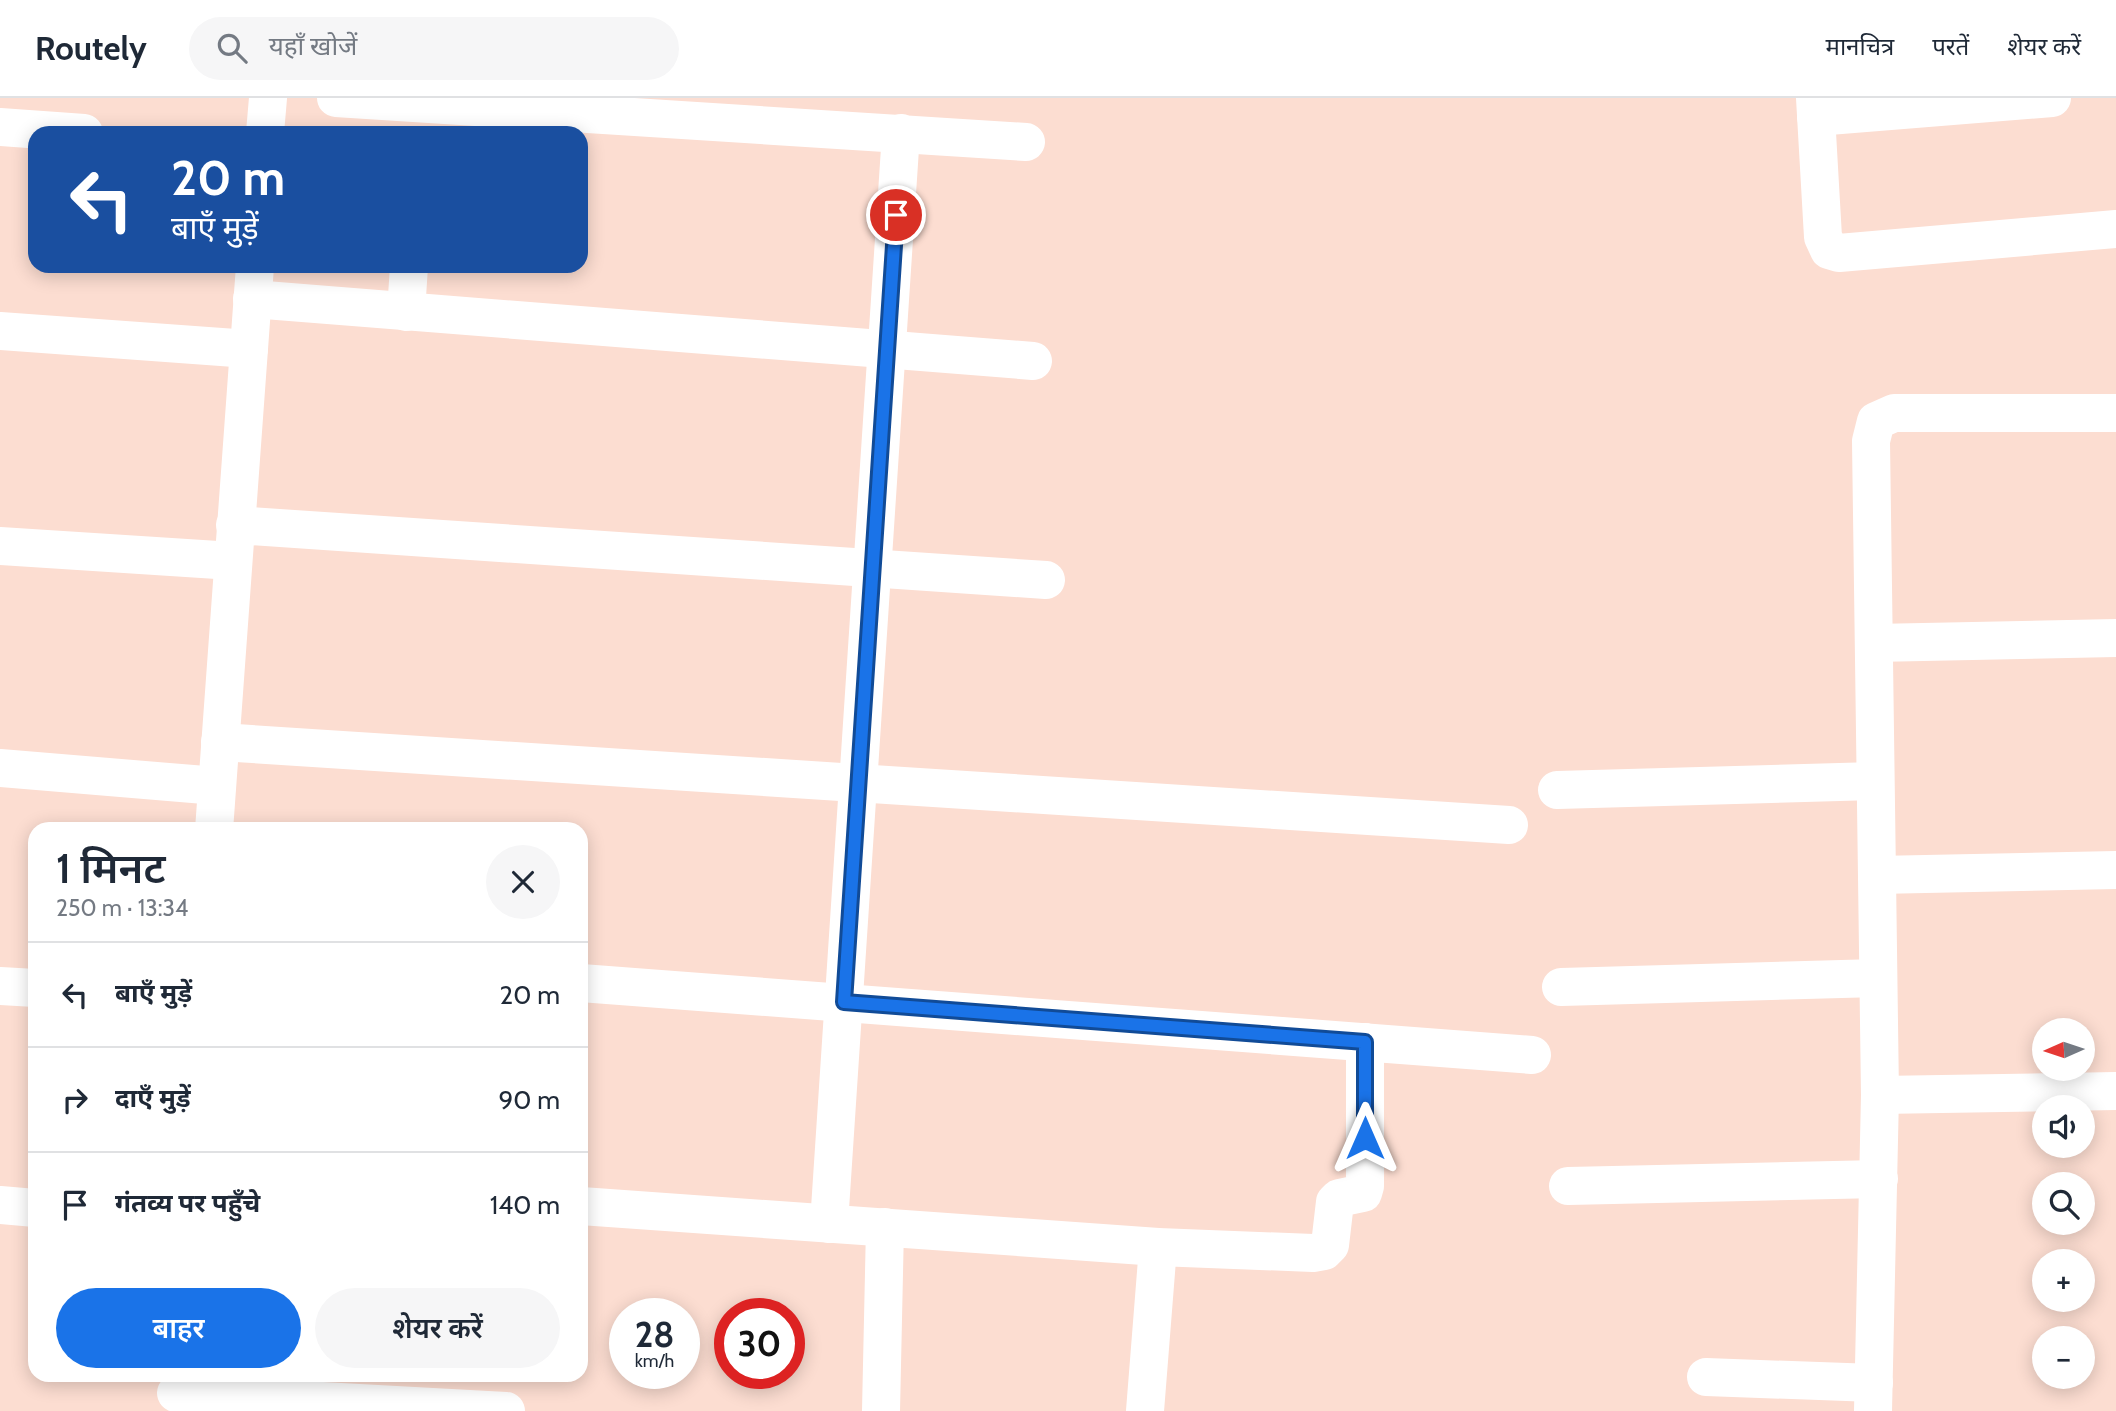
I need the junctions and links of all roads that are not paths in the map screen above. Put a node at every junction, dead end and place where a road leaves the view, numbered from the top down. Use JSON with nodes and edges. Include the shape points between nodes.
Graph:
{"nodes":[{"id":1,"x":268,"y":98,"type":"edge"},
{"id":2,"x":336,"y":98,"type":"edge"},
{"id":3,"x":2052,"y":98,"type":"edge"},
{"id":4,"x":1815,"y":108,"type":"edge"},
{"id":5,"x":419,"y":118,"type":"edge"},
{"id":6,"x":266,"y":126,"type":"edge"},
{"id":7,"x":0,"y":127,"type":"edge"},
{"id":8,"x":28,"y":129,"type":"edge"},
{"id":9,"x":901,"y":134,"type":"junction"},
{"id":10,"x":1026,"y":142,"type":"dead end"},
{"id":11,"x":2116,"y":229,"type":"edge"},
{"id":12,"x":409,"y":273,"type":"edge"},
{"id":13,"x":253,"y":283,"type":"edge"},
{"id":14,"x":406,"y":312,"type":"junction"},
{"id":15,"x":0,"y":331,"type":"edge"},
{"id":16,"x":249,"y":349,"type":"junction"},
{"id":17,"x":887,"y":349,"type":"junction"},
{"id":18,"x":1033,"y":361,"type":"dead end"},
{"id":19,"x":2116,"y":413,"type":"edge"},
{"id":20,"x":234,"y":543,"type":"junction"},
{"id":21,"x":0,"y":546,"type":"edge"},
{"id":22,"x":872,"y":569,"type":"junction"},
{"id":23,"x":1046,"y":580,"type":"dead end"},
{"id":24,"x":2116,"y":638,"type":"edge"},
{"id":25,"x":1874,"y":643,"type":"junction"},
{"id":26,"x":220,"y":742,"type":"junction"},
{"id":27,"x":0,"y":768,"type":"edge"},
{"id":28,"x":1875,"y":781,"type":"junction"},
{"id":29,"x":858,"y":783,"type":"junction"},
{"id":30,"x":217,"y":786,"type":"junction"},
{"id":31,"x":1557,"y":790,"type":"dead end"},
{"id":32,"x":215,"y":822,"type":"edge"},
{"id":33,"x":1509,"y":825,"type":"dead end"},
{"id":34,"x":2116,"y":870,"type":"edge"},
{"id":35,"x":1877,"y":875,"type":"junction"},
{"id":36,"x":1878,"y":978,"type":"junction"},
{"id":37,"x":588,"y":984,"type":"edge"},
{"id":38,"x":0,"y":986,"type":"edge"},
{"id":39,"x":1562,"y":987,"type":"dead end"},
{"id":40,"x":28,"y":988,"type":"edge"},
{"id":41,"x":844,"y":1002,"type":"junction"},
{"id":42,"x":1365,"y":1042,"type":"junction"},
{"id":43,"x":1532,"y":1055,"type":"dead end"},
{"id":44,"x":2116,"y":1091,"type":"edge"},
{"id":45,"x":1880,"y":1095,"type":"junction"},
{"id":46,"x":1879,"y":1179,"type":"junction"},
{"id":47,"x":1568,"y":1186,"type":"dead end"},
{"id":48,"x":0,"y":1205,"type":"edge"},
{"id":49,"x":28,"y":1207,"type":"edge"},
{"id":50,"x":588,"y":1207,"type":"edge"},
{"id":51,"x":830,"y":1224,"type":"junction"},
{"id":52,"x":885,"y":1227,"type":"junction"},
{"id":53,"x":1158,"y":1247,"type":"junction"},
{"id":54,"x":1706,"y":1377,"type":"dead end"},
{"id":55,"x":176,"y":1393,"type":"edge"},
{"id":56,"x":1874,"y":1397,"type":"edge"},
{"id":57,"x":506,"y":1411,"type":"edge"},
{"id":58,"x":881,"y":1411,"type":"edge"},
{"id":59,"x":1145,"y":1411,"type":"edge"}],
"edges":[{"from":1,"to":6,"type":"street"},
{"from":2,"to":5,"type":"street"},
{"from":3,"to":4,"type":"street"},
{"from":4,"to":11,"type":"street","via":[[1823,237],[1829,250],[1839,253]]},
{"from":5,"to":9,"type":"street"},
{"from":7,"to":8,"type":"street"},
{"from":9,"to":10,"type":"street"},
{"from":9,"to":17,"type":"street"},
{"from":12,"to":14,"type":"street"},
{"from":13,"to":14,"type":"street"},
{"from":13,"to":16,"type":"street"},
{"from":14,"to":17,"type":"street"},
{"from":15,"to":16,"type":"street"},
{"from":16,"to":20,"type":"street"},
{"from":17,"to":18,"type":"street"},
{"from":17,"to":22,"type":"street"},
{"from":19,"to":25,"type":"street","via":[[1894,413],[1877,421],[1871,442]]},
{"from":20,"to":21,"type":"street"},
{"from":20,"to":22,"type":"street"},
{"from":20,"to":26,"type":"street"},
{"from":22,"to":23,"type":"street"},
{"from":22,"to":29,"type":"street"},
{"from":24,"to":25,"type":"street"},
{"from":25,"to":28,"type":"street"},
{"from":26,"to":29,"type":"street"},
{"from":26,"to":30,"type":"street"},
{"from":27,"to":30,"type":"street"},
{"from":28,"to":31,"type":"street"},
{"from":28,"to":35,"type":"street"},
{"from":29,"to":33,"type":"street"},
{"from":29,"to":41,"type":"street"},
{"from":30,"to":32,"type":"street"},
{"from":34,"to":35,"type":"street"},
{"from":35,"to":36,"type":"street"},
{"from":36,"to":39,"type":"street"},
{"from":36,"to":45,"type":"street"},
{"from":37,"to":41,"type":"street"},
{"from":38,"to":40,"type":"street"},
{"from":41,"to":42,"type":"street"},
{"from":41,"to":51,"type":"street"},
{"from":42,"to":43,"type":"street"},
{"from":42,"to":53,"type":"street","via":[[1365,1186],[1363,1193],[1335,1202],[1330,1245],[1324,1251]]},
{"from":44,"to":45,"type":"street"},
{"from":45,"to":46,"type":"street"},
{"from":46,"to":47,"type":"street"},
{"from":46,"to":56,"type":"street"},
{"from":48,"to":49,"type":"street"},
{"from":50,"to":51,"type":"street"},
{"from":51,"to":52,"type":"street"},
{"from":52,"to":53,"type":"street"},
{"from":52,"to":58,"type":"street"},
{"from":53,"to":59,"type":"street"},
{"from":54,"to":56,"type":"street"},
{"from":55,"to":57,"type":"street"}]}
